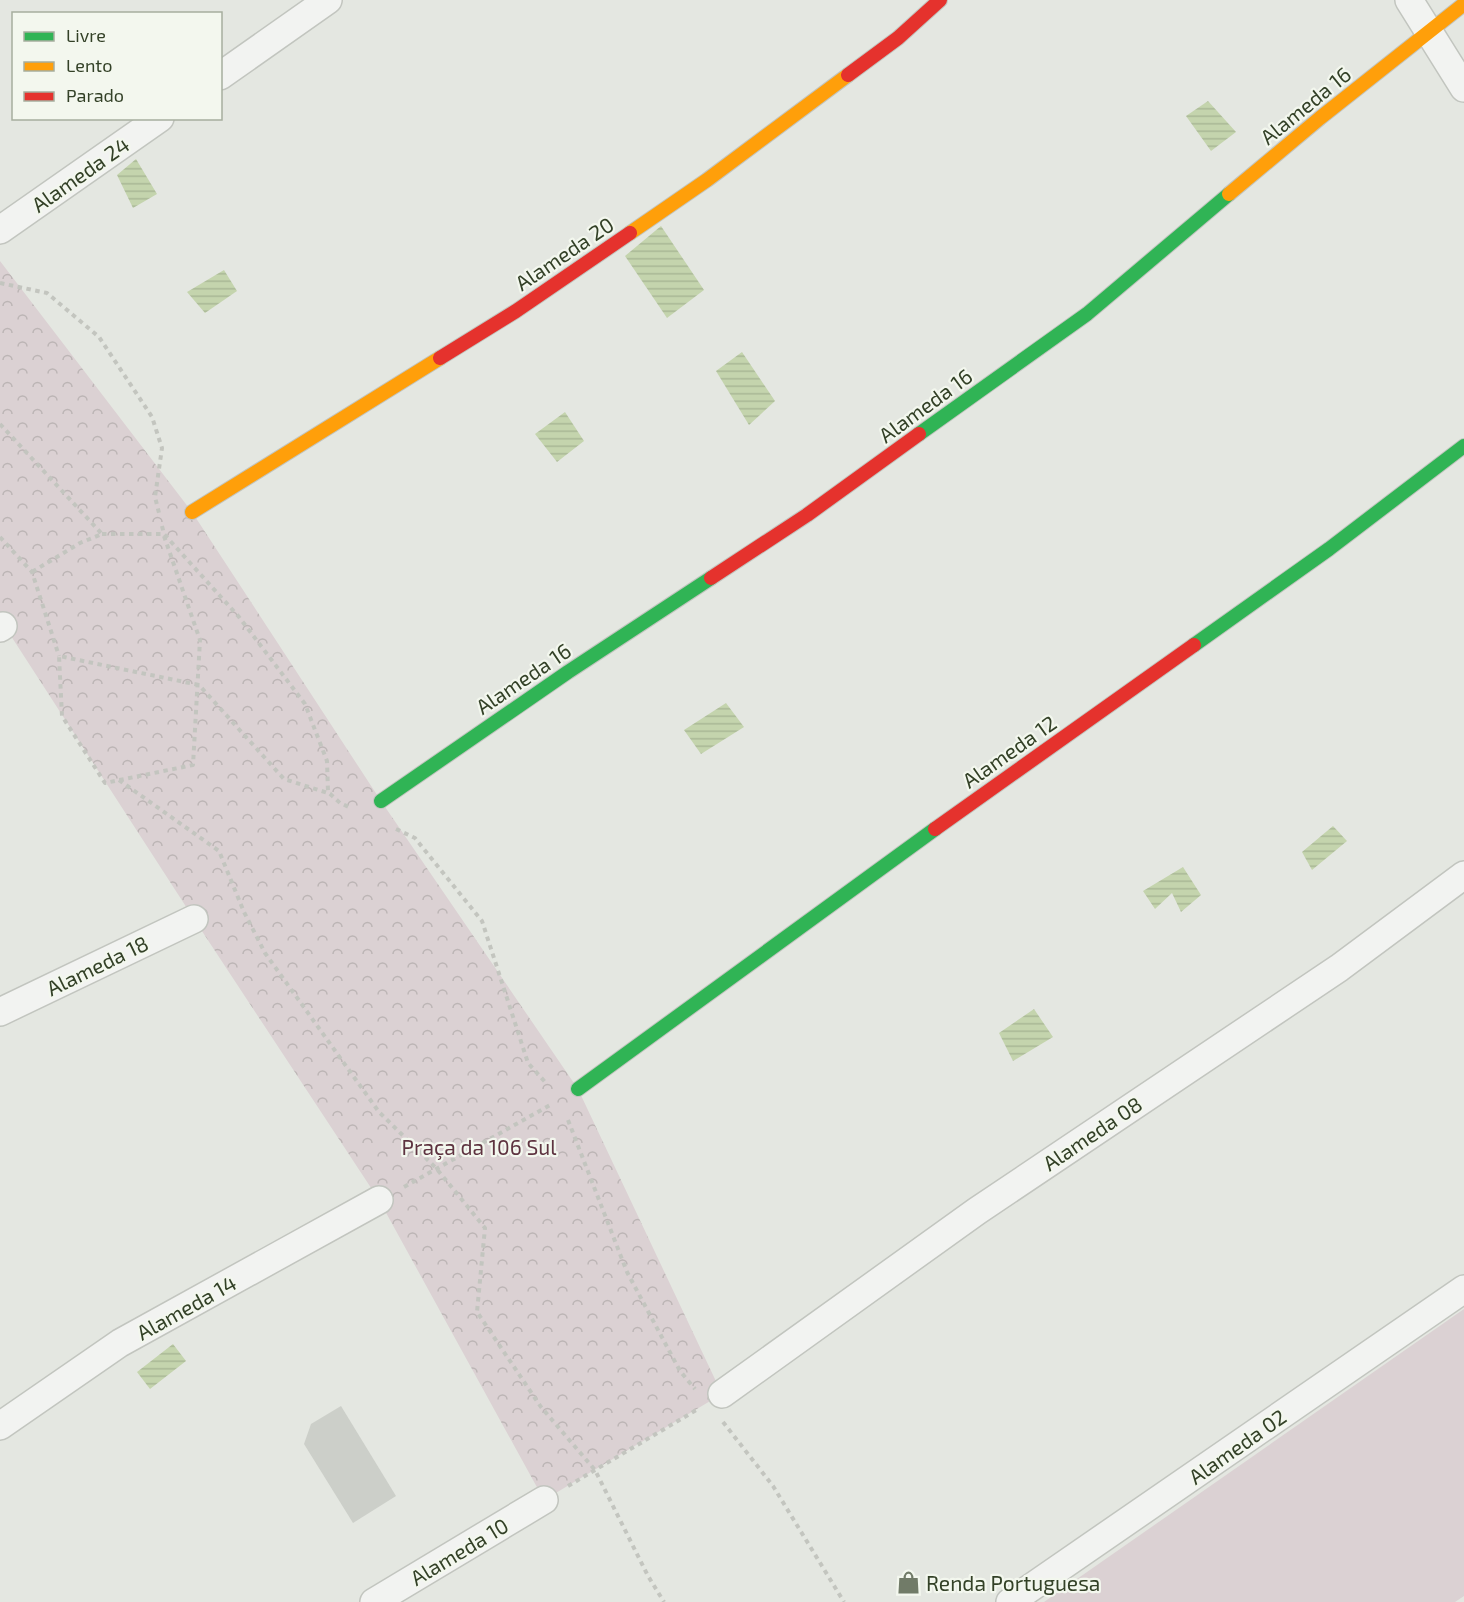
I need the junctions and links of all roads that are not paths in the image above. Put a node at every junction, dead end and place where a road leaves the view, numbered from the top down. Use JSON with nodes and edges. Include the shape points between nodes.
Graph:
{"nodes":[{"id":1,"x":328,"y":0,"type":"edge"},
{"id":2,"x":940,"y":0,"type":"edge"},
{"id":3,"x":1409,"y":0,"type":"edge"},
{"id":4,"x":1464,"y":4,"type":"edge"},
{"id":5,"x":1430,"y":31,"type":"junction"},
{"id":6,"x":222,"y":75,"type":"edge"},
{"id":7,"x":1464,"y":88,"type":"edge"},
{"id":8,"x":157,"y":120,"type":"edge"},
{"id":9,"x":0,"y":231,"type":"edge"},
{"id":10,"x":1464,"y":446,"type":"edge"},
{"id":11,"x":192,"y":512,"type":"dead end"},
{"id":12,"x":381,"y":801,"type":"dead end"},
{"id":13,"x":1464,"y":875,"type":"edge"},
{"id":14,"x":194,"y":919,"type":"dead end"},
{"id":15,"x":0,"y":1012,"type":"edge"},
{"id":16,"x":578,"y":1089,"type":"road end"},
{"id":17,"x":380,"y":1200,"type":"road end"},
{"id":18,"x":1464,"y":1289,"type":"edge"},
{"id":19,"x":715,"y":1398,"type":"road end"},
{"id":20,"x":0,"y":1426,"type":"edge"},
{"id":21,"x":544,"y":1500,"type":"road end"},
{"id":22,"x":374,"y":1602,"type":"edge"},
{"id":23,"x":1010,"y":1602,"type":"edge"}],
"edges":[{"from":1,"to":6,"type":"street"},
{"from":2,"to":11,"type":"street","name":"Alameda 20","via":[[898,38],[707,180],[516,311]]},
{"from":3,"to":5,"type":"street"},
{"from":4,"to":5,"type":"street","name":"Alameda 16"},
{"from":5,"to":7,"type":"street"},
{"from":5,"to":12,"type":"street","name":"Alameda 16","via":[[1087,314],[807,515]]},
{"from":8,"to":9,"type":"street","name":"Alameda 24"},
{"from":10,"to":16,"type":"street","name":"Alameda 12","via":[[1329,549]]},
{"from":13,"to":19,"type":"street","name":"Alameda 08","via":[[1339,968],[977,1211]]},
{"from":14,"to":15,"type":"street","name":"Alameda 18"},
{"from":17,"to":20,"type":"street","name":"Alameda 14","via":[[120,1343]]},
{"from":18,"to":23,"type":"street","name":"Alameda 02"},
{"from":21,"to":22,"type":"street","name":"Alameda 10"}]}
